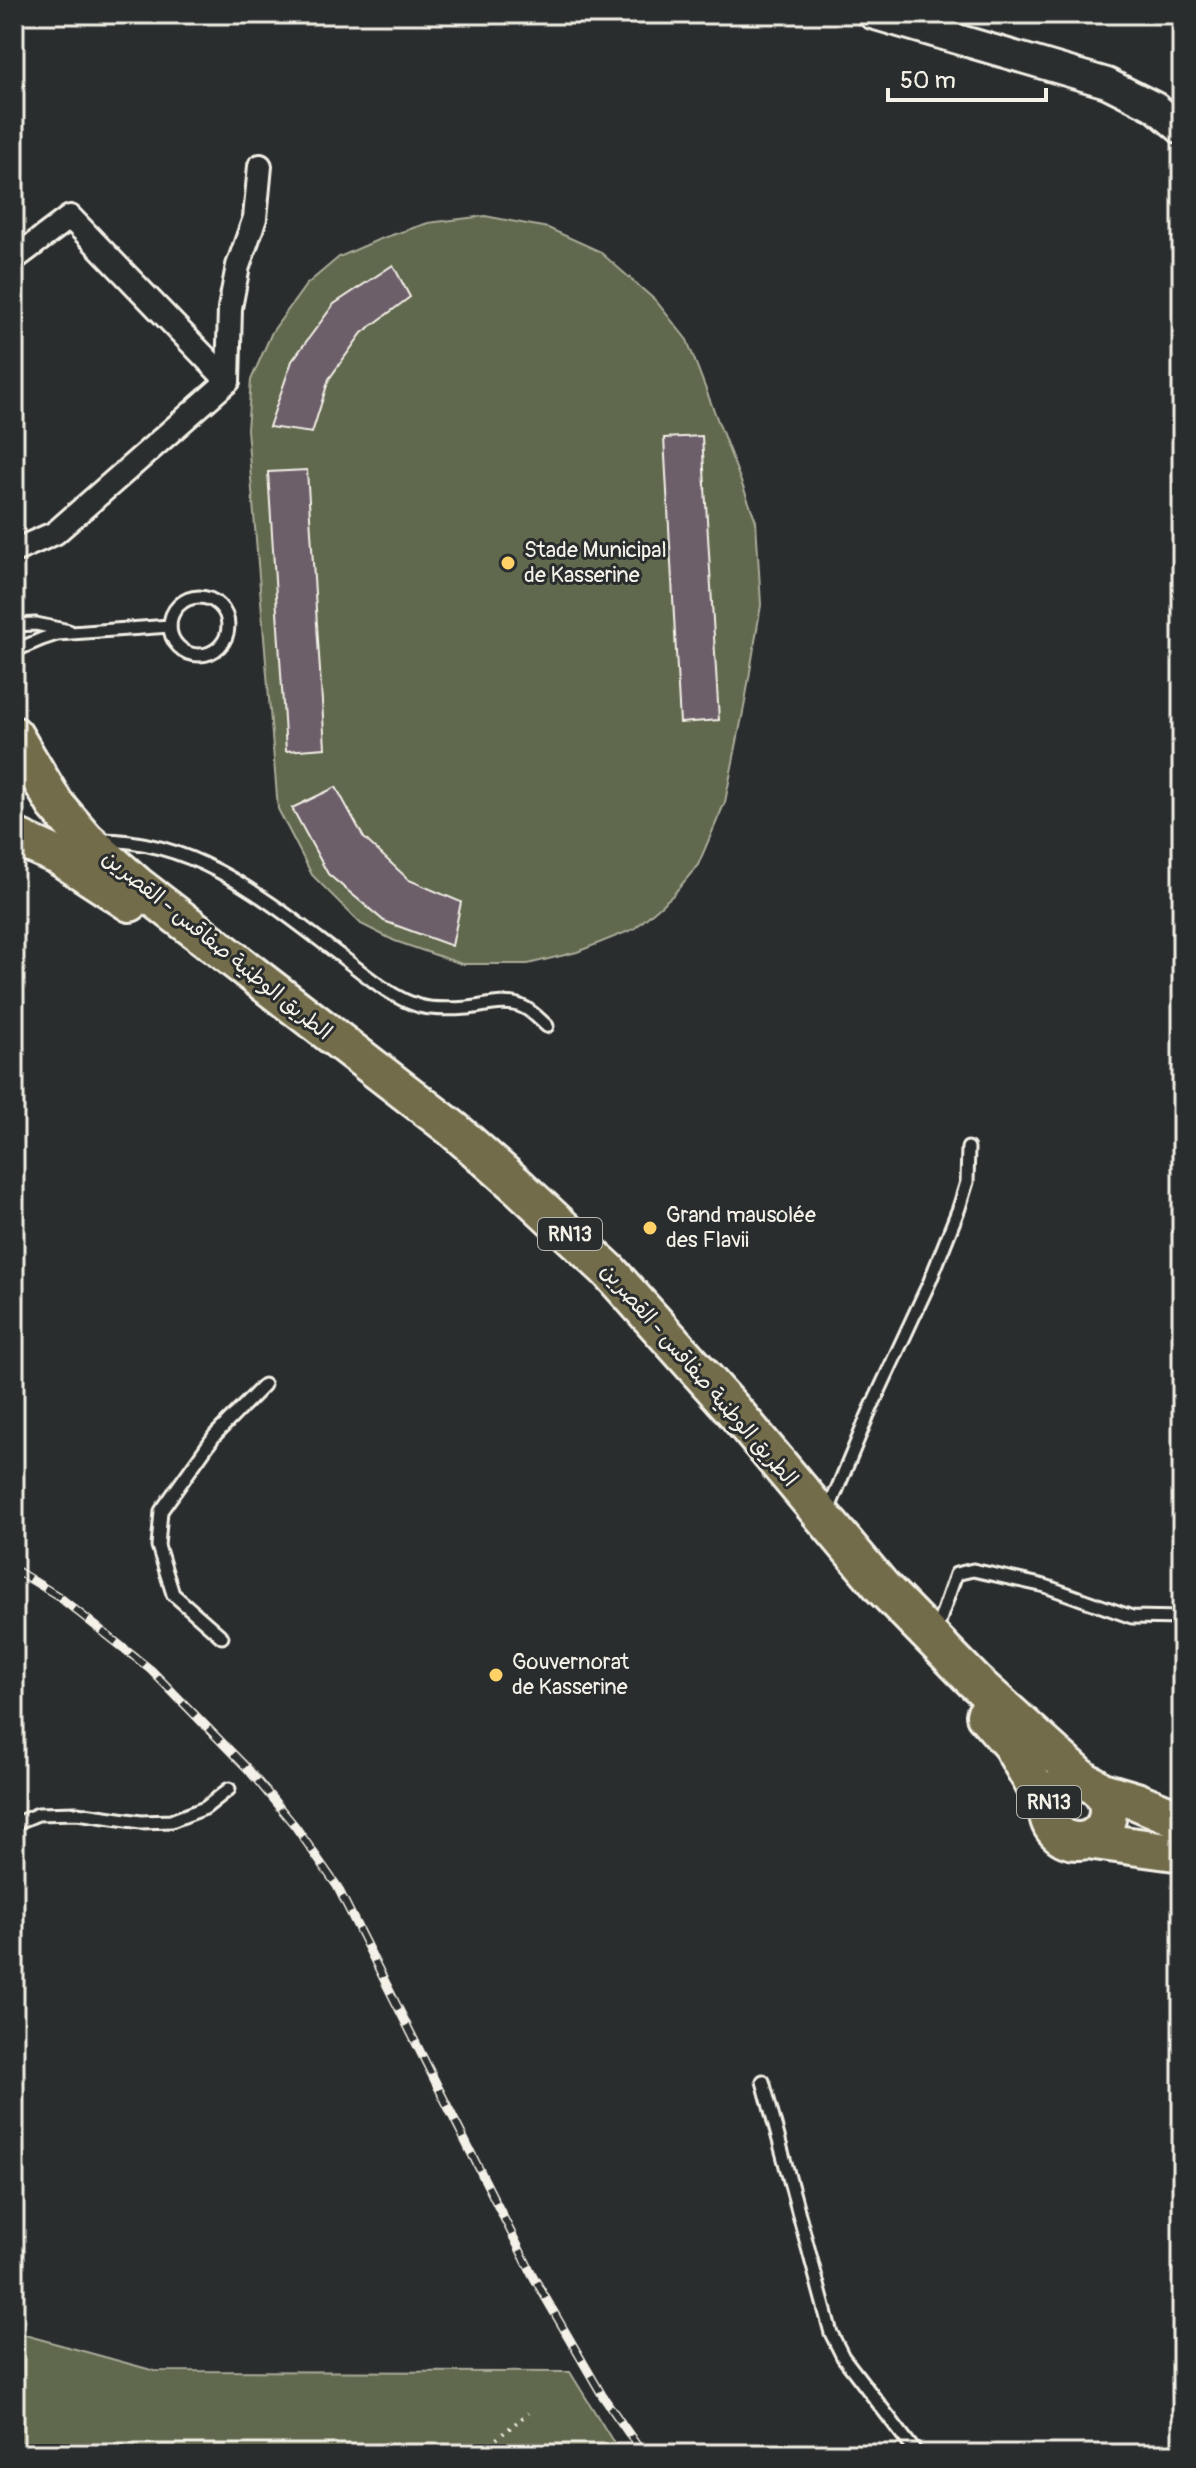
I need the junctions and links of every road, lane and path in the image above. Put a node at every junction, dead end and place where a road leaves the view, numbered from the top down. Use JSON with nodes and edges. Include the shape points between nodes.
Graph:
{"nodes":[{"id":1,"x":872,"y":14,"type":"edge"},
{"id":2,"x":1182,"y":130,"type":"edge"},
{"id":3,"x":260,"y":166,"type":"dead end"},
{"id":4,"x":15,"y":256,"type":"edge"},
{"id":5,"x":228,"y":381,"type":"junction"},
{"id":6,"x":14,"y":551,"type":"edge"},
{"id":7,"x":14,"y":625,"type":"edge"},
{"id":8,"x":170,"y":626,"type":"junction"},
{"id":9,"x":73,"y":633,"type":"junction"},
{"id":10,"x":14,"y":651,"type":"edge"},
{"id":11,"x":14,"y":735,"type":"edge"},
{"id":12,"x":14,"y":836,"type":"edge"},
{"id":13,"x":86,"y":840,"type":"junction"},
{"id":14,"x":547,"y":1026,"type":"dead end"},
{"id":15,"x":968,"y":1148,"type":"dead end"},
{"id":16,"x":264,"y":1385,"type":"dead end"},
{"id":17,"x":825,"y":1519,"type":"junction"},
{"id":18,"x":1182,"y":1618,"type":"edge"},
{"id":19,"x":222,"y":1637,"type":"dead end"},
{"id":20,"x":933,"y":1639,"type":"junction"},
{"id":21,"x":1093,"y":1786,"type":"junction"},
{"id":22,"x":229,"y":1789,"type":"dead end"},
{"id":23,"x":1047,"y":1807,"type":"junction"},
{"id":24,"x":1182,"y":1820,"type":"edge"},
{"id":25,"x":14,"y":1824,"type":"edge"},
{"id":26,"x":1087,"y":1840,"type":"junction"},
{"id":27,"x":1182,"y":1853,"type":"edge"},
{"id":28,"x":763,"y":2081,"type":"dead end"},
{"id":29,"x":528,"y":2413,"type":"dead end"},
{"id":30,"x":478,"y":2454,"type":"edge"},
{"id":31,"x":917,"y":2454,"type":"edge"}],
"edges":[{"from":1,"to":2,"type":"street","via":[[1107,83],[1155,107]]},
{"from":3,"to":5,"type":"street","via":[[255,218],[230,308]]},
{"from":4,"to":5,"type":"street","via":[[70,217]]},
{"from":5,"to":6,"type":"street","via":[[55,533]]},
{"from":7,"to":9,"type":"lane"},
{"from":8,"to":8,"type":"lane","via":[[182,650],[200,655],[219,648],[229,620],[218,603],[199,596],[182,602]]},
{"from":8,"to":9,"type":"lane"},
{"from":9,"to":10,"type":"lane"},
{"from":11,"to":13,"type":"main road","name":"الطريق الوطنية صفاقس - القصرين","number":"RN13","via":[[55,804]]},
{"from":12,"to":23,"type":"main road","name":"الطريق الوطنية صفاقس - القصرين","number":"RN13","via":[[58,856],[133,905],[488,1181],[591,1281],[775,1480],[1011,1745]]},
{"from":13,"to":14,"type":"lane","via":[[125,839],[204,862],[278,909],[385,990],[421,1006],[523,1006]]},
{"from":13,"to":17,"type":"main road","name":"الطريق الوطنية صفاقس - القصرين","number":"RN13","via":[[453,1129],[520,1188],[608,1270]]},
{"from":15,"to":17,"type":"lane","via":[[967,1182],[959,1208]]},
{"from":16,"to":19,"type":"lane","via":[[215,1435],[161,1511],[158,1546],[173,1594]]},
{"from":17,"to":20,"type":"main road","name":"الطريق الوطنية صفاقس - القصرين","number":"RN13"},
{"from":18,"to":20,"type":"lane","via":[[1132,1617],[1045,1586],[973,1570],[956,1574]]},
{"from":20,"to":21,"type":"main road","name":"الطريق الوطنية صفاقس - القصرين","number":"RN13"},
{"from":21,"to":23,"type":"main road","number":"RN13","via":[[1065,1783]]},
{"from":21,"to":24,"type":"main road","name":"الطريق الوطنية صفاقس - القصرين","number":"RN13"},
{"from":21,"to":26,"type":"main road","number":"RN13","via":[[1107,1800],[1107,1820]]},
{"from":22,"to":25,"type":"lane","via":[[205,1808],[171,1821],[77,1813],[38,1814]]},
{"from":23,"to":26,"type":"main road","number":"RN13","via":[[1058,1834]]},
{"from":26,"to":27,"type":"main road","number":"RN13"},
{"from":28,"to":31,"type":"lane","via":[[831,2333],[843,2357]]},
{"from":29,"to":30,"type":"path"}]}
